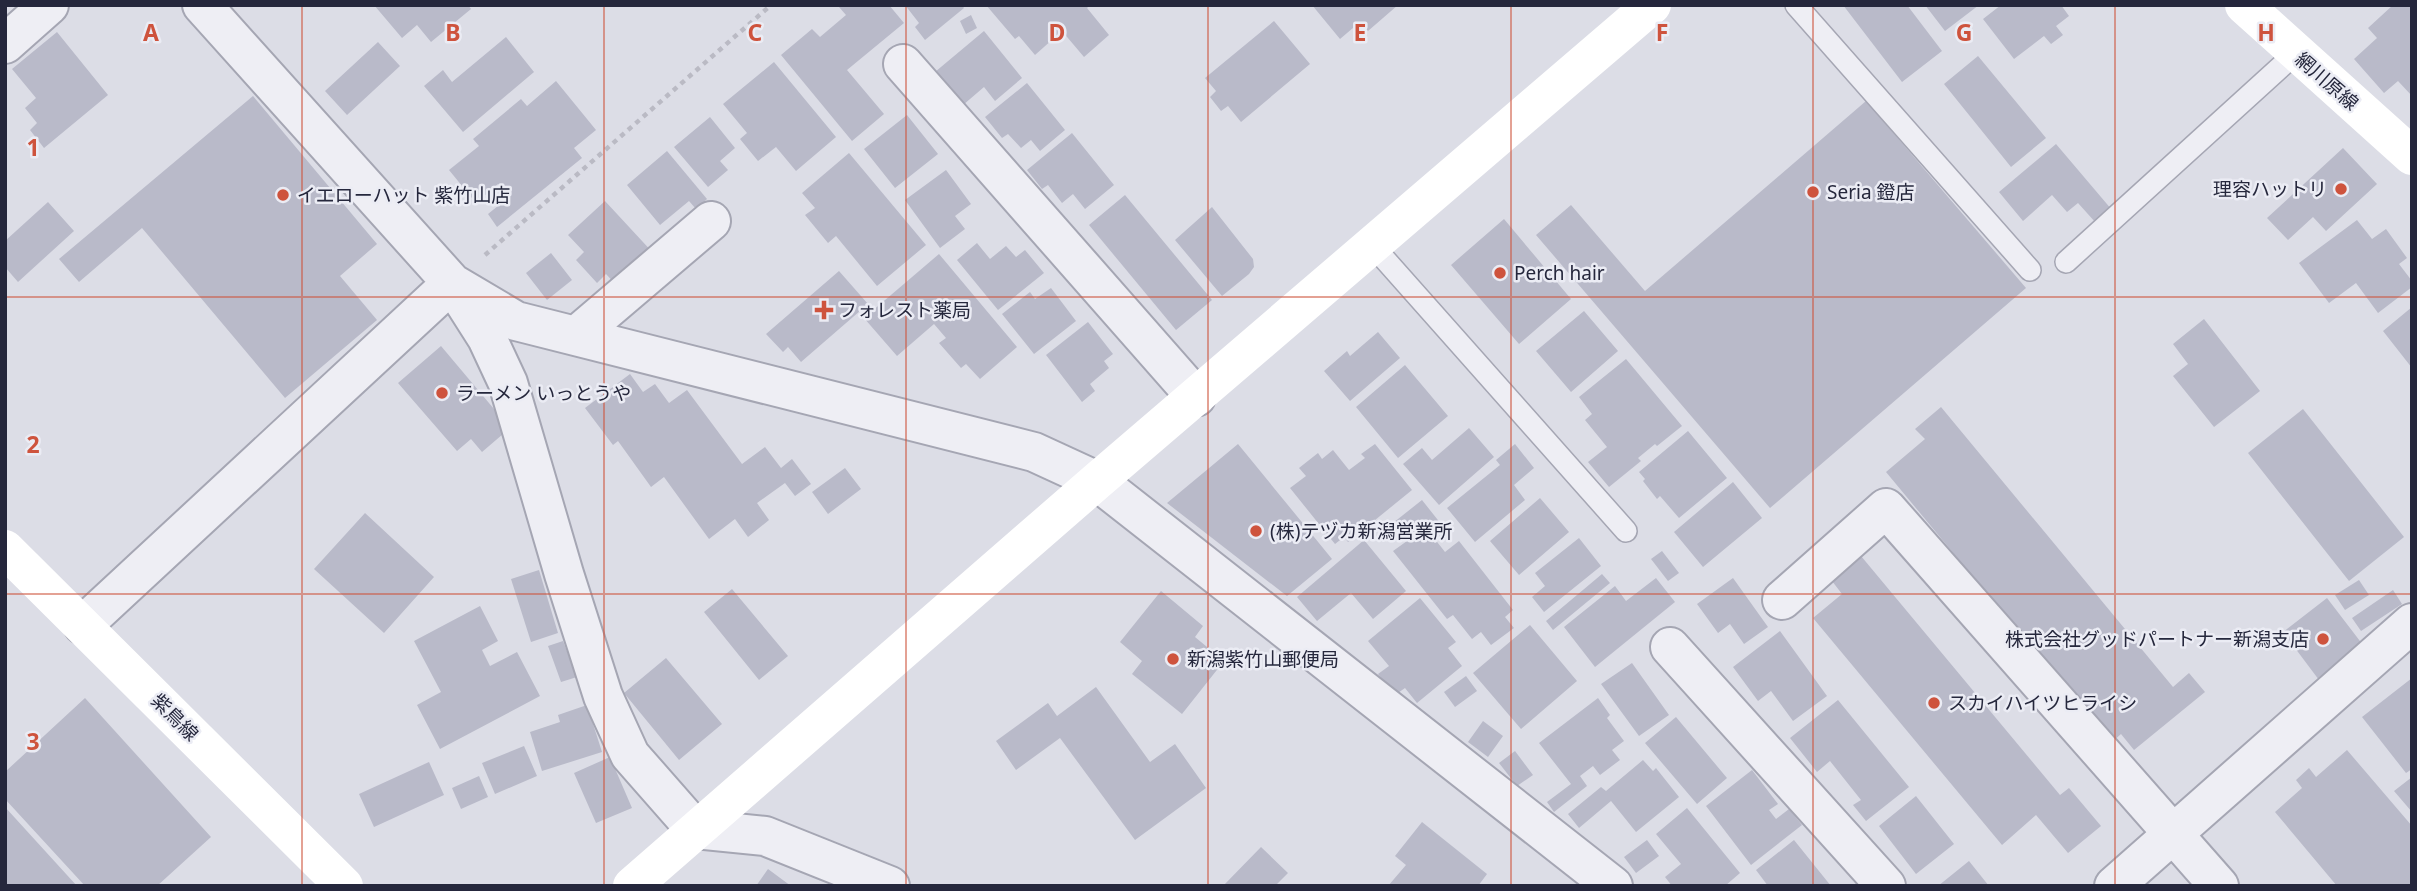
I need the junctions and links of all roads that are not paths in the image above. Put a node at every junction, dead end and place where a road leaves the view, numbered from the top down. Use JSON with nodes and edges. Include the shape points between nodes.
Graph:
{"nodes":[{"id":1,"x":49,"y":5,"type":"edge"},
{"id":2,"x":202,"y":5,"type":"edge"},
{"id":3,"x":1652,"y":5,"type":"edge"},
{"id":4,"x":1796,"y":5,"type":"edge"},
{"id":5,"x":2244,"y":5,"type":"edge"},
{"id":6,"x":5,"y":44,"type":"edge"},
{"id":7,"x":2296,"y":54,"type":"junction"},
{"id":8,"x":903,"y":64,"type":"dead end"},
{"id":9,"x":2412,"y":156,"type":"edge"},
{"id":10,"x":712,"y":221,"type":"dead end"},
{"id":11,"x":1373,"y":246,"type":"junction"},
{"id":12,"x":2066,"y":262,"type":"dead end"},
{"id":13,"x":2030,"y":270,"type":"dead end"},
{"id":14,"x":452,"y":283,"type":"junction"},
{"id":15,"x":576,"y":336,"type":"junction"},
{"id":16,"x":1196,"y":397,"type":"junction"},
{"id":17,"x":1097,"y":481,"type":"junction"},
{"id":18,"x":1626,"y":531,"type":"dead end"},
{"id":19,"x":5,"y":548,"type":"edge"},
{"id":20,"x":1782,"y":600,"type":"dead end"},
{"id":21,"x":83,"y":625,"type":"junction"},
{"id":22,"x":2409,"y":629,"type":"edge"},
{"id":23,"x":1671,"y":647,"type":"dead end"},
{"id":24,"x":695,"y":829,"type":"junction"},
{"id":25,"x":2173,"y":834,"type":"junction"},
{"id":26,"x":344,"y":886,"type":"edge"},
{"id":27,"x":632,"y":886,"type":"edge"},
{"id":28,"x":890,"y":886,"type":"edge"},
{"id":29,"x":1613,"y":886,"type":"edge"},
{"id":30,"x":1886,"y":886,"type":"edge"},
{"id":31,"x":2114,"y":886,"type":"edge"},
{"id":32,"x":2219,"y":886,"type":"edge"}],
"edges":[{"from":1,"to":6,"type":"street"},
{"from":2,"to":14,"type":"street"},
{"from":3,"to":11,"type":"street"},
{"from":4,"to":13,"type":"lane"},
{"from":5,"to":7,"type":"street","name":"網川原線"},
{"from":7,"to":9,"type":"street","name":"網川原線"},
{"from":7,"to":12,"type":"lane"},
{"from":8,"to":16,"type":"street"},
{"from":10,"to":15,"type":"street"},
{"from":11,"to":16,"type":"street"},
{"from":11,"to":18,"type":"lane"},
{"from":14,"to":15,"type":"street","via":[[516,321]]},
{"from":14,"to":21,"type":"street"},
{"from":14,"to":24,"type":"street","via":[[487,338],[508,383],[603,695],[630,755]]},
{"from":15,"to":17,"type":"street","via":[[1034,452]]},
{"from":16,"to":17,"type":"street"},
{"from":17,"to":24,"type":"street"},
{"from":17,"to":29,"type":"street"},
{"from":19,"to":21,"type":"street","name":"紫鳥線"},
{"from":20,"to":25,"type":"street","via":[[1886,508]]},
{"from":21,"to":26,"type":"street","name":"紫鳥線"},
{"from":22,"to":25,"type":"street"},
{"from":23,"to":30,"type":"street"},
{"from":24,"to":27,"type":"street"},
{"from":24,"to":28,"type":"street","via":[[765,836]]},
{"from":25,"to":31,"type":"street"},
{"from":25,"to":32,"type":"street"}]}
